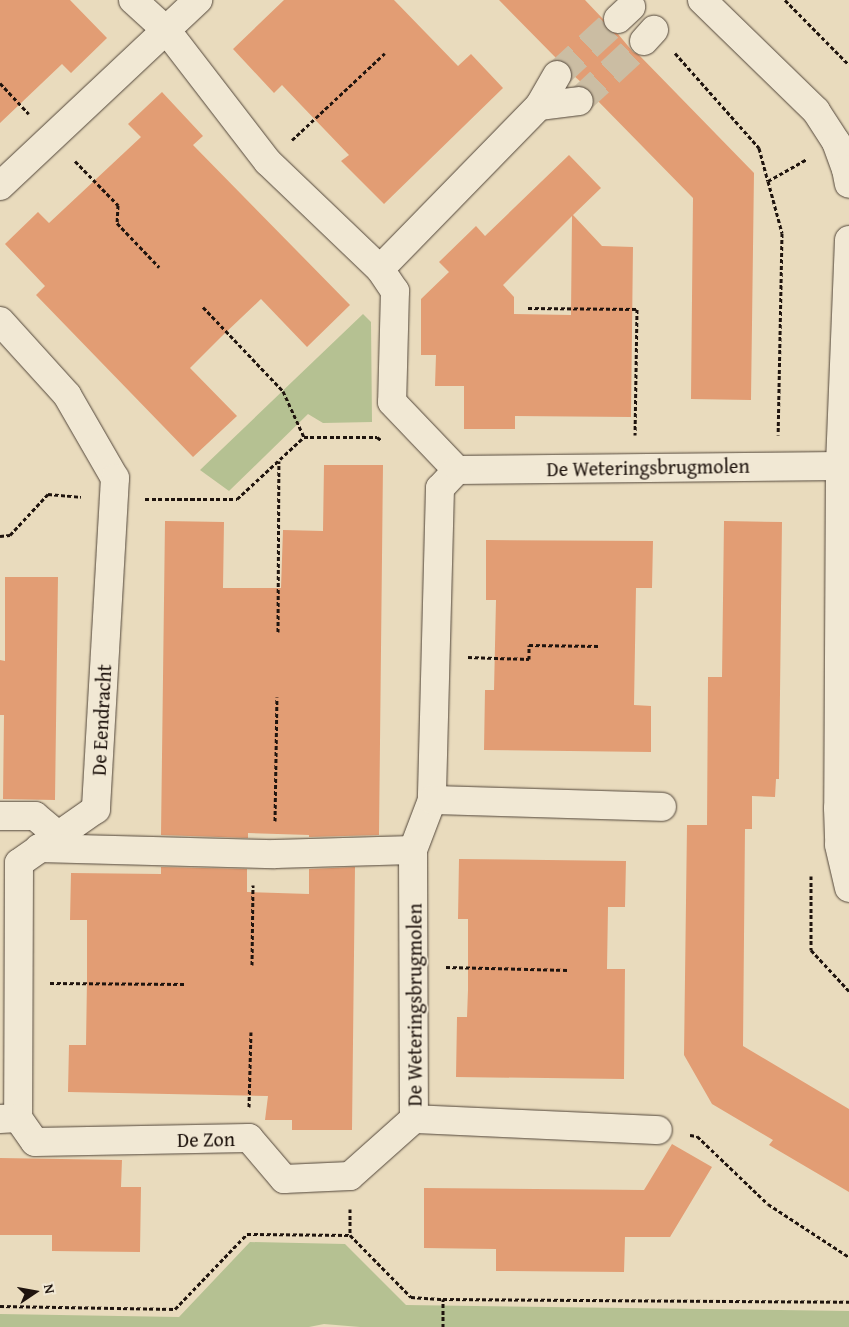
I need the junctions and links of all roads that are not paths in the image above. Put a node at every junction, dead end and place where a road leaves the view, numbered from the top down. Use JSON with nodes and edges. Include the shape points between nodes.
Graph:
{"nodes":[{"id":1,"x":133,"y":0,"type":"edge"},
{"id":2,"x":198,"y":0,"type":"edge"},
{"id":3,"x":702,"y":0,"type":"edge"},
{"id":4,"x":167,"y":31,"type":"junction"},
{"id":5,"x":557,"y":75,"type":"tunnel mouth"},
{"id":6,"x":579,"y":101,"type":"tunnel mouth"},
{"id":7,"x":539,"y":106,"type":"junction"},
{"id":8,"x":842,"y":136,"type":"edge"},
{"id":9,"x":849,"y":184,"type":"edge"},
{"id":10,"x":0,"y":186,"type":"edge"},
{"id":11,"x":849,"y":240,"type":"edge"},
{"id":12,"x":380,"y":269,"type":"junction"},
{"id":13,"x":0,"y":321,"type":"edge"},
{"id":14,"x":840,"y":466,"type":"junction"},
{"id":15,"x":457,"y":470,"type":"junction"},
{"id":16,"x":432,"y":800,"type":"junction"},
{"id":17,"x":662,"y":807,"type":"dead end"},
{"id":18,"x":0,"y":816,"type":"edge"},
{"id":19,"x":49,"y":842,"type":"junction"},
{"id":20,"x":413,"y":850,"type":"junction"},
{"id":21,"x":849,"y":888,"type":"edge"},
{"id":22,"x":9,"y":1118,"type":"edge"},
{"id":23,"x":414,"y":1119,"type":"junction"},
{"id":24,"x":658,"y":1130,"type":"road end"}],
"edges":[{"from":1,"to":4,"type":"street"},
{"from":2,"to":4,"type":"street"},
{"from":3,"to":8,"type":"street"},
{"from":4,"to":10,"type":"street"},
{"from":4,"to":12,"type":"street","via":[[268,162]]},
{"from":5,"to":7,"type":"street"},
{"from":6,"to":7,"type":"street"},
{"from":7,"to":12,"type":"street"},
{"from":8,"to":9,"type":"street"},
{"from":11,"to":14,"type":"street"},
{"from":12,"to":15,"type":"street","via":[[395,291],[392,402]]},
{"from":13,"to":19,"type":"street","name":"De Eendracht","via":[[67,395],[115,478],[96,809]]},
{"from":14,"to":15,"type":"street","name":"De Weteringsbrugmolen"},
{"from":14,"to":21,"type":"street","via":[[838,808],[839,845]]},
{"from":15,"to":16,"type":"street","name":"De Weteringsbrugmolen","via":[[440,488]]},
{"from":16,"to":17,"type":"street"},
{"from":16,"to":20,"type":"street","name":"De Weteringsbrugmolen"},
{"from":18,"to":19,"type":"street","via":[[35,816]]},
{"from":19,"to":20,"type":"street","via":[[264,853]]},
{"from":19,"to":22,"type":"street","name":"De Eendracht","via":[[19,863],[18,983]]},
{"from":20,"to":23,"type":"street","name":"De Weteringsbrugmolen"},
{"from":22,"to":23,"type":"street","name":"De Zon","via":[[36,1142],[249,1138],[284,1179],[350,1176]]},
{"from":23,"to":24,"type":"street","name":"De Weteringsbrugmolen"}]}
